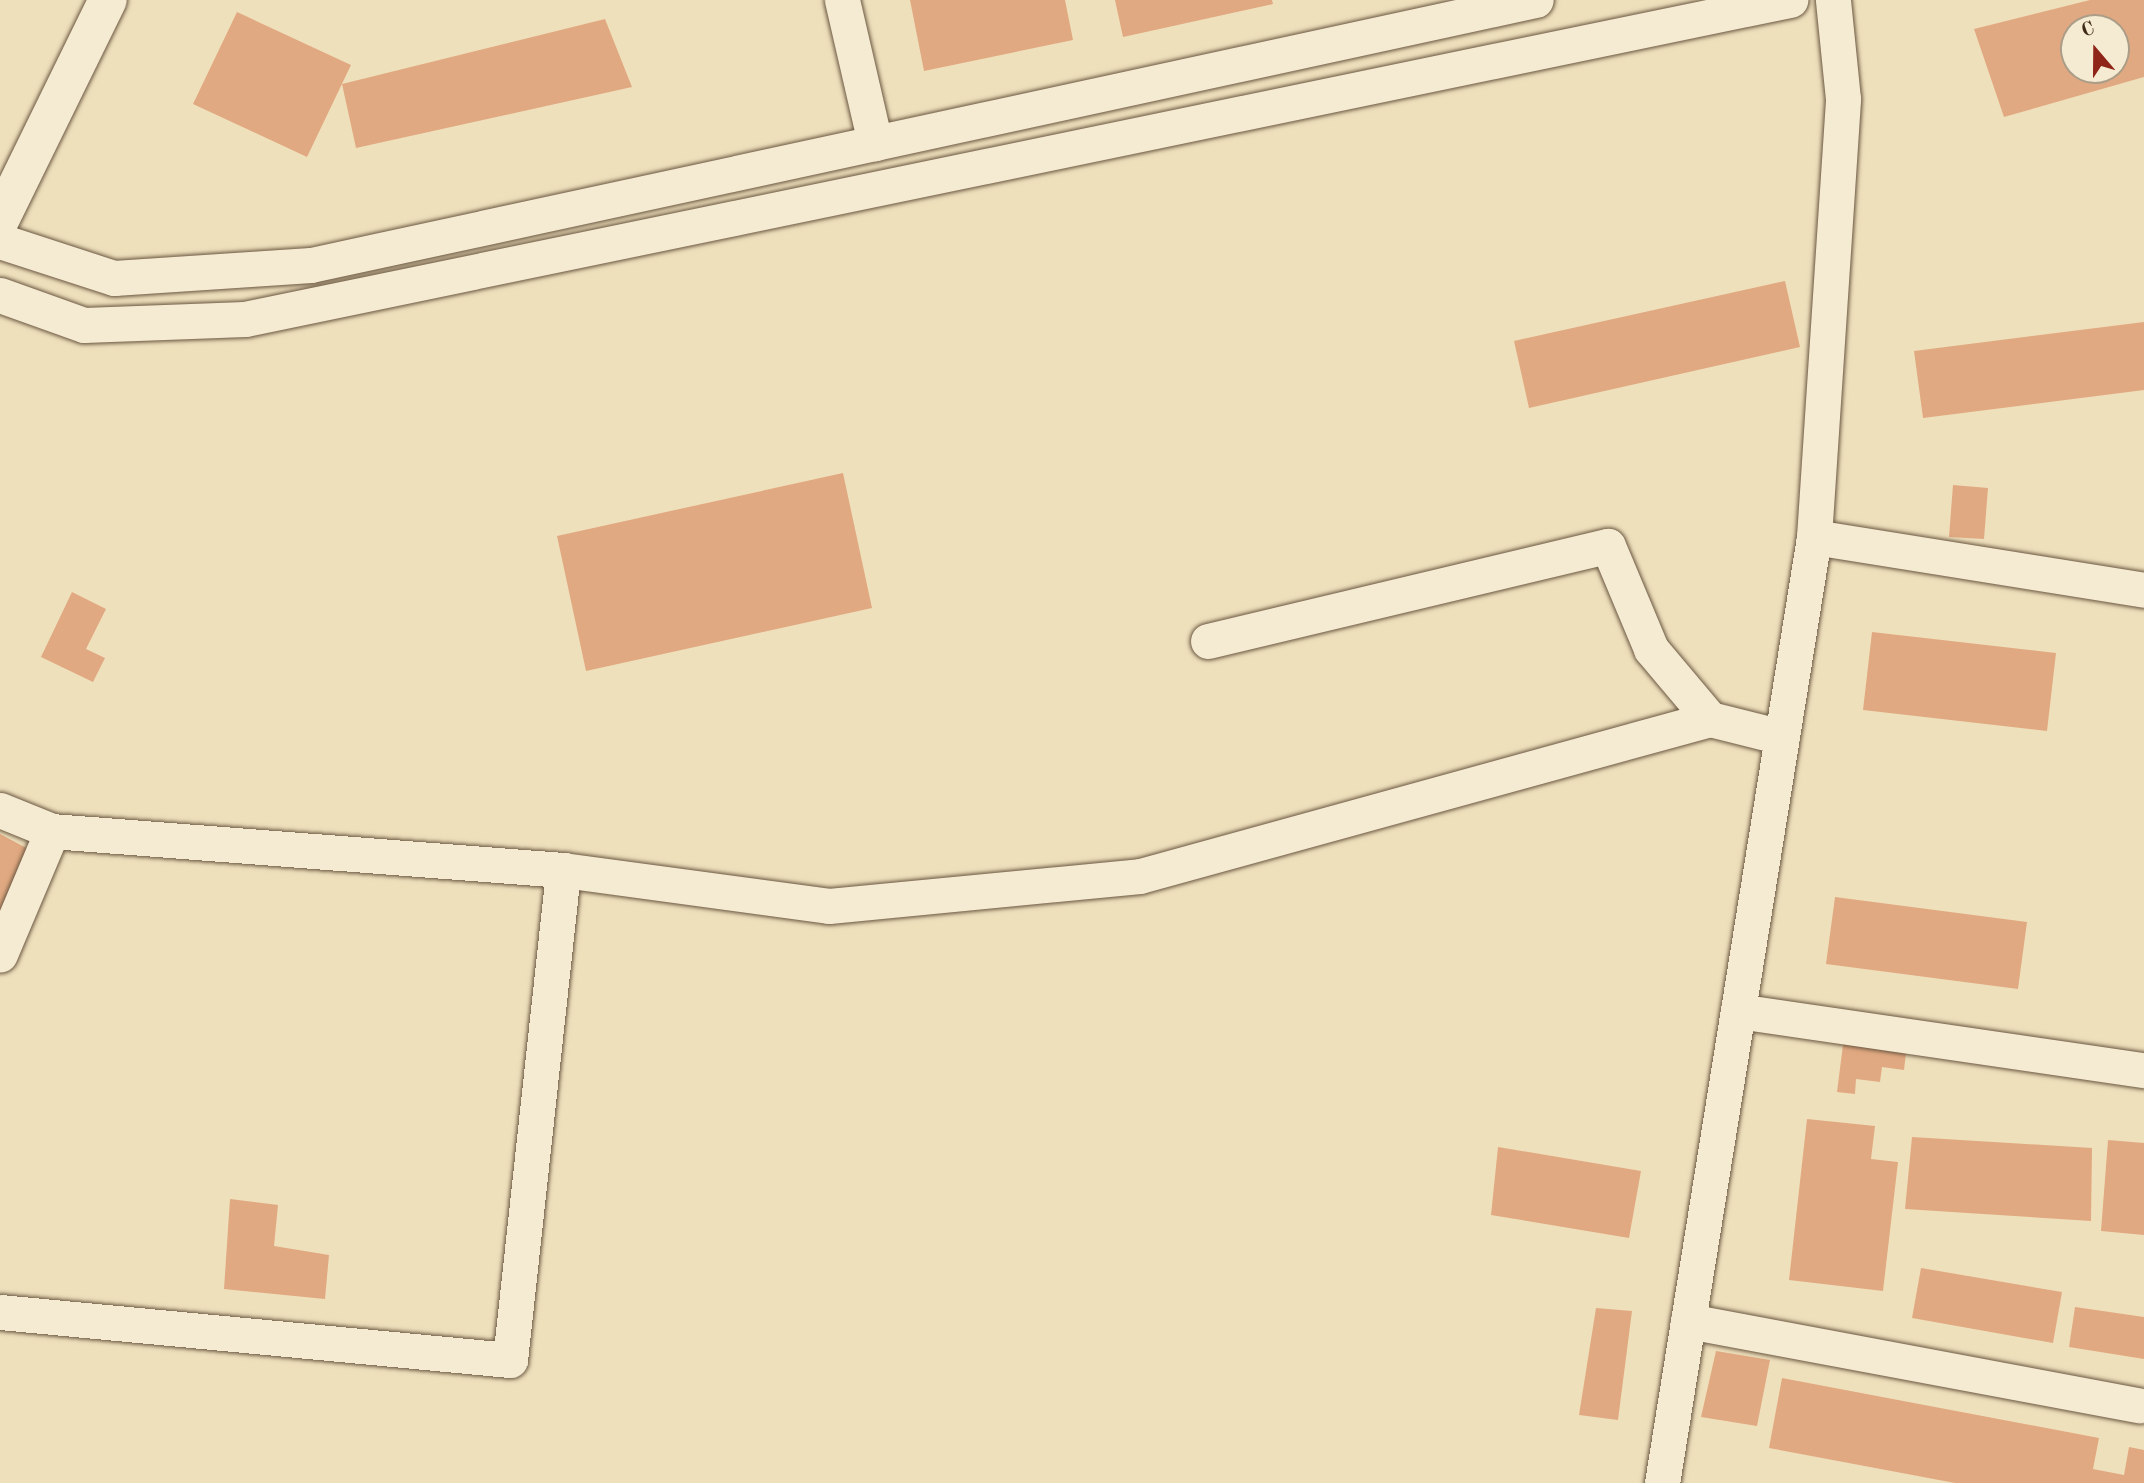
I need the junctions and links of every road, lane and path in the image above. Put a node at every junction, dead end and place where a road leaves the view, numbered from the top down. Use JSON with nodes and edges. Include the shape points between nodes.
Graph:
{"nodes":[{"id":1,"x":108,"y":0,"type":"edge"},
{"id":2,"x":842,"y":0,"type":"edge"},
{"id":3,"x":1536,"y":0,"type":"edge"},
{"id":4,"x":1790,"y":0,"type":"edge"},
{"id":5,"x":1833,"y":0,"type":"edge"},
{"id":6,"x":875,"y":143,"type":"junction"},
{"id":7,"x":0,"y":220,"type":"edge"},
{"id":8,"x":0,"y":241,"type":"edge"},
{"id":9,"x":0,"y":295,"type":"edge"},
{"id":10,"x":1814,"y":537,"type":"junction"},
{"id":11,"x":2144,"y":590,"type":"edge"},
{"id":12,"x":1208,"y":641,"type":"dead end"},
{"id":13,"x":1710,"y":719,"type":"junction"},
{"id":14,"x":1782,"y":737,"type":"junction"},
{"id":15,"x":0,"y":810,"type":"edge"},
{"id":16,"x":52,"y":831,"type":"junction"},
{"id":17,"x":563,"y":870,"type":"junction"},
{"id":18,"x":0,"y":954,"type":"edge"},
{"id":19,"x":1738,"y":1011,"type":"junction"},
{"id":20,"x":2144,"y":1070,"type":"edge"},
{"id":21,"x":0,"y":1312,"type":"edge"},
{"id":22,"x":1688,"y":1321,"type":"junction"},
{"id":23,"x":2139,"y":1405,"type":"dead end"},
{"id":24,"x":1662,"y":1483,"type":"edge"}],
"edges":[{"from":1,"to":7,"type":"main road"},
{"from":2,"to":6,"type":"street"},
{"from":3,"to":6,"type":"street"},
{"from":4,"to":9,"type":"street","via":[[245,319],[83,325]]},
{"from":5,"to":10,"type":"street","via":[[1843,99]]},
{"from":6,"to":8,"type":"street","via":[[311,265],[114,278]]},
{"from":10,"to":11,"type":"street"},
{"from":10,"to":14,"type":"street"},
{"from":12,"to":13,"type":"street","via":[[1608,546],[1651,649]]},
{"from":13,"to":14,"type":"street"},
{"from":13,"to":17,"type":"street","via":[[1140,876],[829,906]]},
{"from":14,"to":19,"type":"street"},
{"from":15,"to":16,"type":"street"},
{"from":16,"to":17,"type":"street"},
{"from":16,"to":18,"type":"street"},
{"from":17,"to":21,"type":"street","via":[[510,1360]]},
{"from":19,"to":20,"type":"street"},
{"from":19,"to":22,"type":"street"},
{"from":22,"to":23,"type":"street"},
{"from":22,"to":24,"type":"street"}]}
